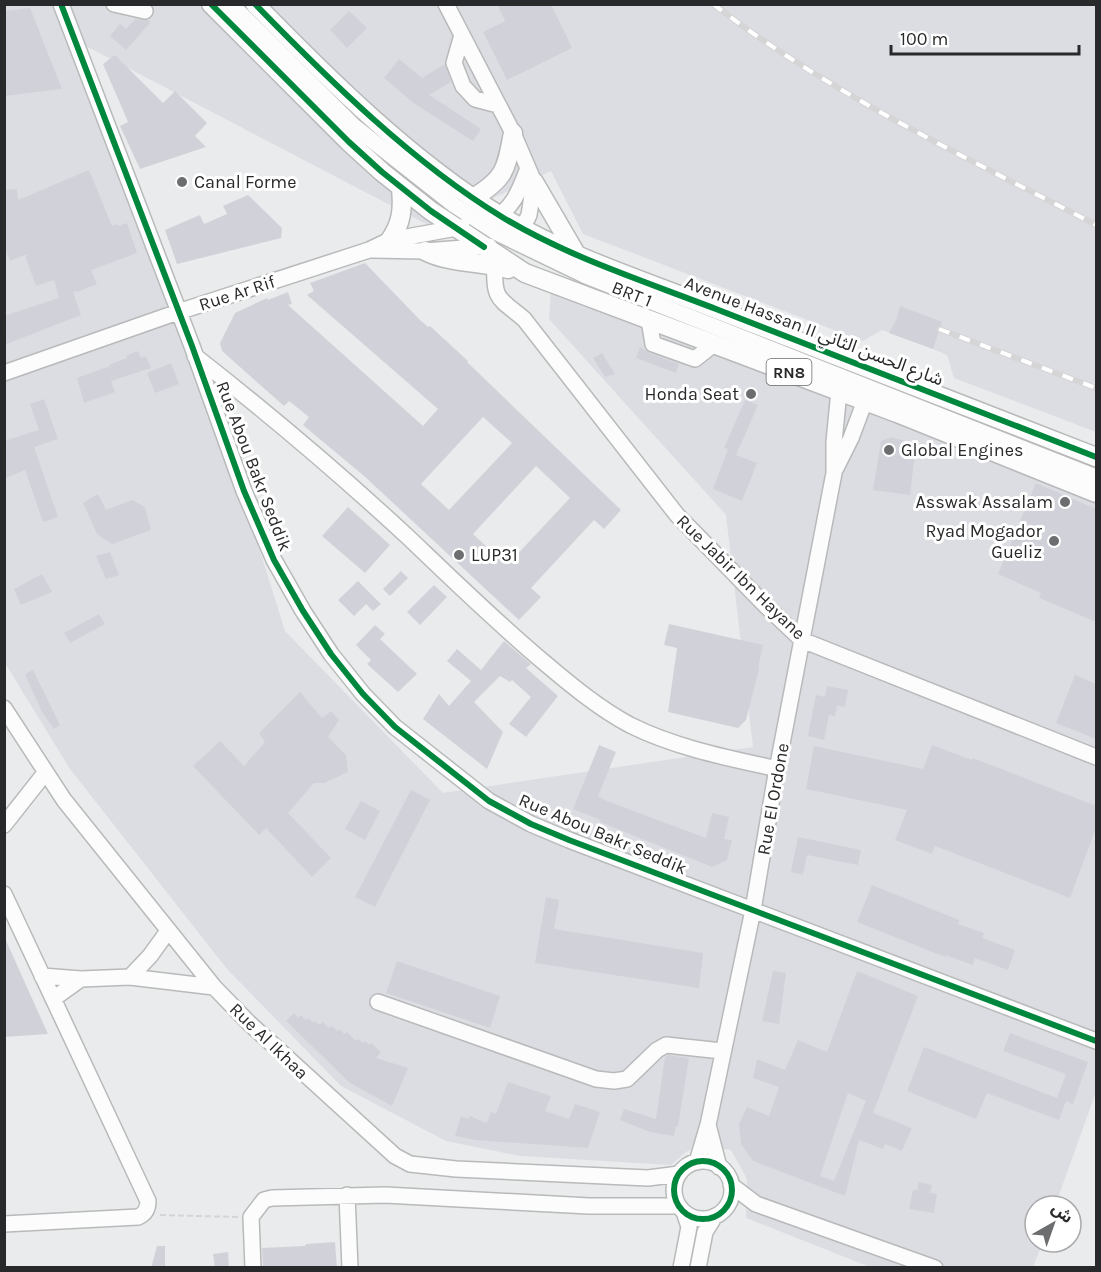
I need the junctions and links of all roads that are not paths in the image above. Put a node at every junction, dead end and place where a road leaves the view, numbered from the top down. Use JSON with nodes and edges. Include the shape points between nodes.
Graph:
{"nodes":[{"id":1,"x":61,"y":4,"type":"edge"},
{"id":2,"x":114,"y":4,"type":"edge"},
{"id":3,"x":211,"y":4,"type":"edge"},
{"id":4,"x":231,"y":4,"type":"edge"},
{"id":5,"x":255,"y":4,"type":"edge"},
{"id":6,"x":446,"y":4,"type":"edge"},
{"id":7,"x":145,"y":11,"type":"dead end"},
{"id":8,"x":462,"y":35,"type":"junction"},
{"id":9,"x":498,"y":105,"type":"junction"},
{"id":10,"x":513,"y":133,"type":"junction"},
{"id":11,"x":531,"y":175,"type":"junction"},
{"id":12,"x":401,"y":188,"type":"junction"},
{"id":13,"x":473,"y":198,"type":"junction"},
{"id":14,"x":500,"y":216,"type":"junction"},
{"id":15,"x":481,"y":224,"type":"junction"},
{"id":16,"x":455,"y":229,"type":"junction"},
{"id":17,"x":515,"y":234,"type":"junction"},
{"id":18,"x":390,"y":240,"type":"junction"},
{"id":19,"x":484,"y":247,"type":"junction"},
{"id":20,"x":369,"y":250,"type":"junction"},
{"id":21,"x":425,"y":251,"type":"junction"},
{"id":22,"x":576,"y":254,"type":"junction"},
{"id":23,"x":495,"y":265,"type":"junction"},
{"id":24,"x":525,"y":273,"type":"junction"},
{"id":25,"x":178,"y":312,"type":"junction"},
{"id":26,"x":195,"y":356,"type":"junction"},
{"id":27,"x":4,"y":373,"type":"edge"},
{"id":28,"x":841,"y":376,"type":"junction"},
{"id":29,"x":870,"y":388,"type":"junction"},
{"id":30,"x":1096,"y":457,"type":"edge"},
{"id":31,"x":834,"y":473,"type":"junction"},
{"id":32,"x":1096,"y":477,"type":"edge"},
{"id":33,"x":1096,"y":493,"type":"edge"},
{"id":34,"x":802,"y":640,"type":"junction"},
{"id":35,"x":4,"y":708,"type":"edge"},
{"id":36,"x":1096,"y":757,"type":"edge"},
{"id":37,"x":778,"y":769,"type":"junction"},
{"id":38,"x":45,"y":773,"type":"junction"},
{"id":39,"x":4,"y":825,"type":"edge"},
{"id":40,"x":4,"y":894,"type":"edge"},
{"id":41,"x":753,"y":910,"type":"junction"},
{"id":42,"x":168,"y":931,"type":"junction"},
{"id":43,"x":42,"y":976,"type":"junction"},
{"id":44,"x":130,"y":977,"type":"junction"},
{"id":45,"x":81,"y":979,"type":"junction"},
{"id":46,"x":214,"y":987,"type":"junction"},
{"id":47,"x":53,"y":999,"type":"junction"},
{"id":48,"x":378,"y":1002,"type":"dead end"},
{"id":49,"x":1096,"y":1041,"type":"edge"},
{"id":50,"x":722,"y":1051,"type":"junction"},
{"id":51,"x":708,"y":1125,"type":"junction"},
{"id":52,"x":697,"y":1162,"type":"junction"},
{"id":53,"x":719,"y":1167,"type":"junction"},
{"id":54,"x":679,"y":1174,"type":"junction"},
{"id":55,"x":648,"y":1178,"type":"junction"},
{"id":56,"x":731,"y":1185,"type":"junction"},
{"id":57,"x":347,"y":1195,"type":"junction"},
{"id":58,"x":756,"y":1204,"type":"junction"},
{"id":59,"x":679,"y":1205,"type":"junction"},
{"id":60,"x":721,"y":1211,"type":"junction"},
{"id":61,"x":4,"y":1224,"type":"edge"},
{"id":62,"x":253,"y":1268,"type":"edge"},
{"id":63,"x":350,"y":1268,"type":"edge"},
{"id":64,"x":681,"y":1268,"type":"edge"},
{"id":65,"x":698,"y":1268,"type":"edge"},
{"id":66,"x":935,"y":1268,"type":"edge"}],
"edges":[{"from":1,"to":25,"type":"street","name":"Rue Abou Bakr Seddik"},
{"from":2,"to":7,"type":"street"},
{"from":3,"to":12,"type":"main road","number":"RN8","via":[[349,142]]},
{"from":4,"to":15,"type":"street","name":"BRT 1","via":[[355,127]]},
{"from":5,"to":13,"type":"main road","number":"RN8","via":[[370,116]]},
{"from":6,"to":8,"type":"street"},
{"from":8,"to":9,"type":"street"},
{"from":8,"to":9,"type":"street","via":[[454,63],[463,86],[475,99]]},
{"from":9,"to":10,"type":"street"},
{"from":10,"to":11,"type":"street"},
{"from":10,"to":13,"type":"main road","via":[[503,173]]},
{"from":11,"to":14,"type":"street"},
{"from":11,"to":17,"type":"street","via":[[529,215]]},
{"from":11,"to":22,"type":"main road"},
{"from":12,"to":16,"type":"main road","number":"RN8"},
{"from":12,"to":18,"type":"main road","via":[[402,213]]},
{"from":13,"to":14,"type":"main road","number":"RN8"},
{"from":14,"to":15,"type":"street","name":"Rue Ar Rif"},
{"from":14,"to":17,"type":"main road","number":"RN8"},
{"from":15,"to":16,"type":"street","name":"Rue Ar Rif"},
{"from":15,"to":17,"type":"street","name":"BRT 1"},
{"from":16,"to":18,"type":"street","name":"Rue Ar Rif"},
{"from":16,"to":19,"type":"main road","number":"RN8"},
{"from":17,"to":19,"type":"street","name":"Rue Ar Rif"},
{"from":17,"to":22,"type":"main road","name":"Avenue Hassan II شارع الحسن الثاني","number":"RN8"},
{"from":17,"to":28,"type":"street","name":"BRT 1","via":[[586,276]]},
{"from":18,"to":20,"type":"street","name":"Rue Ar Rif"},
{"from":19,"to":21,"type":"street","name":"Rue Ar Rif"},
{"from":19,"to":24,"type":"main road","name":"Avenue Hassan II شارع الحسن الثاني","number":"RN8"},
{"from":20,"to":21,"type":"street","name":"Rue Ar Rif"},
{"from":20,"to":25,"type":"street","name":"Rue Ar Rif"},
{"from":21,"to":23,"type":"main road","via":[[444,259]]},
{"from":22,"to":28,"type":"main road","name":"Avenue Hassan II شارع الحسن الثاني","number":"RN8"},
{"from":23,"to":24,"type":"main road"},
{"from":23,"to":34,"type":"street","name":"Rue Jabir Ibn Hayane","via":[[494,287],[501,299],[524,319],[677,515]]},
{"from":24,"to":28,"type":"main road","name":"Avenue Hassan II شارع الحسن الثاني","number":"RN8","via":[[714,344]]},
{"from":25,"to":26,"type":"street","name":"Rue Abou Bakr Seddik"},
{"from":25,"to":27,"type":"street","name":"Rue Ar Rif"},
{"from":26,"to":37,"type":"street","via":[[346,480],[511,634],[591,700],[630,725],[663,739]]},
{"from":26,"to":41,"type":"street","name":"Rue Abou Bakr Seddik","via":[[244,491],[274,560],[331,654],[395,727],[489,801],[531,824]]},
{"from":28,"to":29,"type":"main road","name":"Avenue Hassan II شارع الحسن الثاني","number":"RN8"},
{"from":28,"to":29,"type":"main road","name":"Avenue Hassan II شارع الحسن الثاني","number":"RN8"},
{"from":28,"to":31,"type":"street","name":"Rue El Ordone"},
{"from":29,"to":30,"type":"main road","name":"Avenue Hassan II شارع الحسن الثاني","number":"RN8"},
{"from":29,"to":31,"type":"street","name":"Rue El Ordone"},
{"from":29,"to":32,"type":"street"},
{"from":29,"to":33,"type":"main road","name":"Avenue Hassan II شارع الحسن الثاني","number":"RN8"},
{"from":31,"to":34,"type":"street","name":"Rue El Ordone"},
{"from":34,"to":36,"type":"street","name":"Rue Jabir Ibn Hayane"},
{"from":34,"to":37,"type":"street","name":"Rue El Ordone"},
{"from":35,"to":38,"type":"street","name":"Rue Al Ikhaa"},
{"from":37,"to":41,"type":"street","name":"Rue El Ordone"},
{"from":38,"to":39,"type":"street"},
{"from":38,"to":42,"type":"street","name":"Rue Al Ikhaa"},
{"from":40,"to":43,"type":"street"},
{"from":41,"to":49,"type":"street","name":"Rue Abou Bakr Seddik"},
{"from":41,"to":50,"type":"street","name":"Rue El Ordone"},
{"from":42,"to":44,"type":"street"},
{"from":42,"to":46,"type":"street","name":"Rue Al Ikhaa"},
{"from":43,"to":45,"type":"street"},
{"from":43,"to":47,"type":"street"},
{"from":44,"to":45,"type":"street"},
{"from":44,"to":46,"type":"street"},
{"from":45,"to":47,"type":"street"},
{"from":46,"to":55,"type":"street","name":"Rue Al Ikhaa","via":[[334,1103],[402,1161],[456,1169]]},
{"from":47,"to":61,"type":"street","via":[[148,1206],[138,1217]]},
{"from":48,"to":50,"type":"street","via":[[596,1079],[627,1079],[666,1045]]},
{"from":50,"to":51,"type":"street","name":"Rue El Ordone"},
{"from":51,"to":52,"type":"street","name":"Rue El Ordone"},
{"from":51,"to":53,"type":"street","name":"Rue El Ordone"},
{"from":52,"to":53,"type":"street"},
{"from":52,"to":54,"type":"street"},
{"from":53,"to":56,"type":"street"},
{"from":54,"to":55,"type":"street","name":"Rue Al Ikhaa"},
{"from":54,"to":59,"type":"street","via":[[675,1183]]},
{"from":55,"to":59,"type":"street"},
{"from":56,"to":58,"type":"street"},
{"from":56,"to":60,"type":"street","via":[[731,1196]]},
{"from":57,"to":59,"type":"street","via":[[589,1206]]},
{"from":57,"to":62,"type":"street","via":[[264,1200],[251,1218]]},
{"from":57,"to":63,"type":"street"},
{"from":58,"to":60,"type":"street"},
{"from":58,"to":66,"type":"street"},
{"from":59,"to":60,"type":"street","via":[[689,1216],[702,1219]]},
{"from":59,"to":64,"type":"street","via":[[689,1227]]},
{"from":60,"to":65,"type":"street","via":[[705,1232]]}]}
